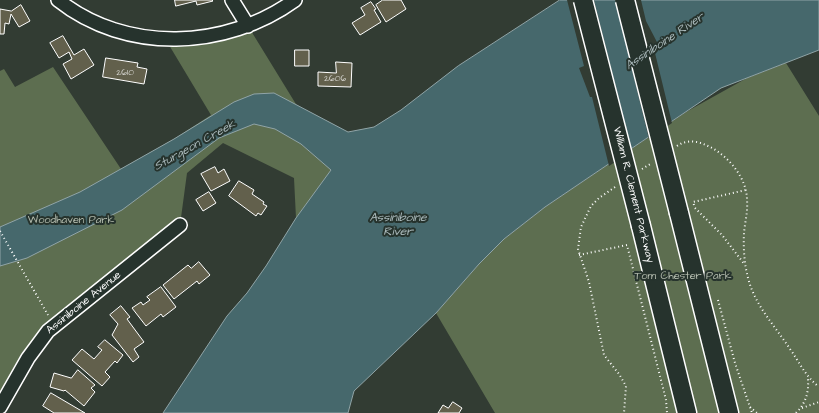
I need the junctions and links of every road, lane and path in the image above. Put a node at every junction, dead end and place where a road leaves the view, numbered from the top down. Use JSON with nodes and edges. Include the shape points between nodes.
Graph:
{"nodes":[{"id":1,"x":58,"y":0,"type":"edge"},
{"id":2,"x":232,"y":0,"type":"edge"},
{"id":3,"x":295,"y":0,"type":"edge"},
{"id":4,"x":583,"y":0,"type":"edge"},
{"id":5,"x":625,"y":0,"type":"edge"},
{"id":6,"x":248,"y":26,"type":"junction"},
{"id":7,"x":746,"y":190,"type":"dead end"},
{"id":8,"x":691,"y":209,"type":"junction"},
{"id":9,"x":180,"y":225,"type":"dead end"},
{"id":10,"x":0,"y":231,"type":"edge"},
{"id":11,"x":579,"y":256,"type":"dead end"},
{"id":12,"x":746,"y":267,"type":"dead end"},
{"id":13,"x":717,"y":297,"type":"dead end"},
{"id":14,"x":56,"y":324,"type":"junction"},
{"id":15,"x":808,"y":378,"type":"dead end"},
{"id":16,"x":819,"y":402,"type":"edge"},
{"id":17,"x":749,"y":406,"type":"junction"},
{"id":18,"x":0,"y":407,"type":"edge"},
{"id":19,"x":801,"y":408,"type":"junction"},
{"id":20,"x":666,"y":413,"type":"edge"},
{"id":21,"x":687,"y":413,"type":"edge"},
{"id":22,"x":729,"y":413,"type":"edge"},
{"id":23,"x":752,"y":413,"type":"edge"},
{"id":24,"x":757,"y":413,"type":"edge"},
{"id":25,"x":796,"y":413,"type":"edge"}],
"edges":[{"from":1,"to":6,"type":"street","via":[[112,30],[166,40],[221,34]]},
{"from":2,"to":6,"type":"street"},
{"from":3,"to":6,"type":"street"},
{"from":4,"to":21,"type":"main road","name":"William R. Clement Parkway","bridge":true},
{"from":5,"to":8,"type":"main road","bridge":true},
{"from":7,"to":8,"type":"path"},
{"from":8,"to":12,"type":"path","via":[[722,235]]},
{"from":8,"to":22,"type":"main road"},
{"from":9,"to":14,"type":"street","name":"Assiniboine Avenue"},
{"from":10,"to":14,"type":"path","via":[[47,314]]},
{"from":11,"to":20,"type":"path","via":[[627,245],[666,400]]},
{"from":13,"to":17,"type":"path"},
{"from":14,"to":18,"type":"street","name":"Assiniboine Avenue","via":[[35,348]]},
{"from":15,"to":19,"type":"path","via":[[807,395]]},
{"from":16,"to":19,"type":"path"},
{"from":17,"to":23,"type":"path"},
{"from":17,"to":24,"type":"path"},
{"from":19,"to":25,"type":"path"}]}
